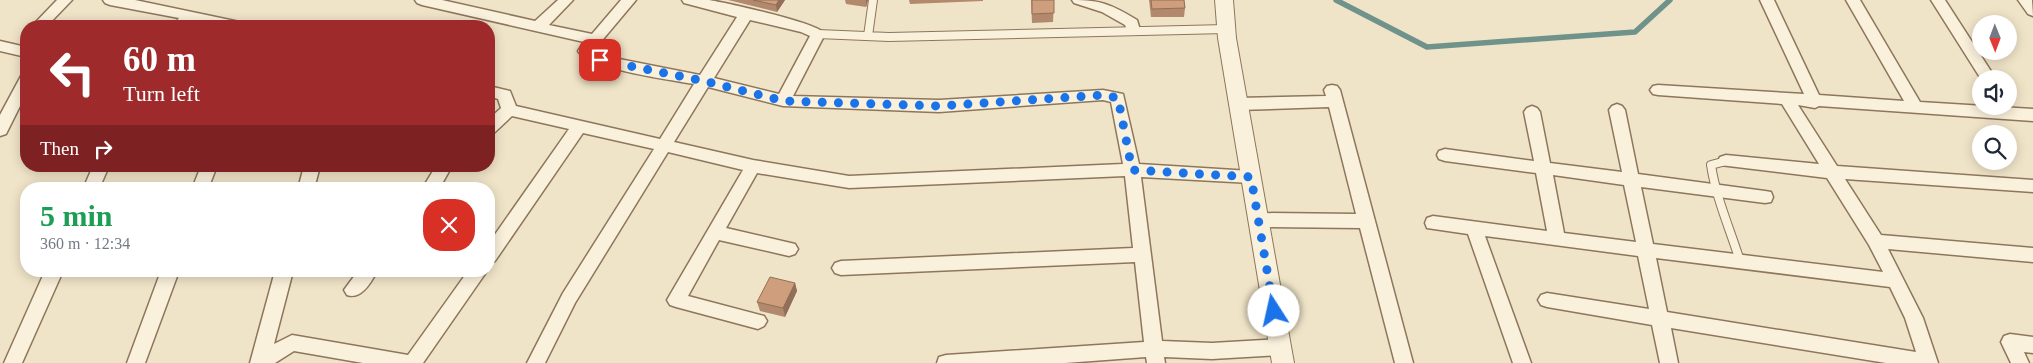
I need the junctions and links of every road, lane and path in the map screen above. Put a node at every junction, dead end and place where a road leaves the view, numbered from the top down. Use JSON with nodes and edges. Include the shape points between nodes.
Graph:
{"nodes":[{"id":1,"x":65,"y":0,"type":"edge"},
{"id":2,"x":110,"y":0,"type":"edge"},
{"id":3,"x":422,"y":0,"type":"edge"},
{"id":4,"x":566,"y":0,"type":"edge"},
{"id":5,"x":629,"y":0,"type":"edge"},
{"id":6,"x":689,"y":0,"type":"edge"},
{"id":7,"x":873,"y":0,"type":"edge"},
{"id":8,"x":1079,"y":0,"type":"edge"},
{"id":9,"x":1224,"y":0,"type":"edge"},
{"id":10,"x":1767,"y":0,"type":"edge"},
{"id":11,"x":1852,"y":0,"type":"edge"},
{"id":12,"x":1938,"y":0,"type":"edge"},
{"id":13,"x":2025,"y":0,"type":"edge"},
{"id":14,"x":2033,"y":11,"type":"edge"},
{"id":15,"x":746,"y":14,"type":"junction"},
{"id":16,"x":46,"y":20,"type":"edge"},
{"id":17,"x":184,"y":20,"type":"edge"},
{"id":18,"x":538,"y":27,"type":"junction"},
{"id":19,"x":1226,"y":29,"type":"junction"},
{"id":20,"x":1132,"y":30,"type":"junction"},
{"id":21,"x":818,"y":34,"type":"junction"},
{"id":22,"x":868,"y":36,"type":"junction"},
{"id":23,"x":594,"y":40,"type":"junction"},
{"id":24,"x":0,"y":46,"type":"edge"},
{"id":25,"x":20,"y":47,"type":"edge"},
{"id":26,"x":1983,"y":70,"type":"edge"},
{"id":27,"x":704,"y":81,"type":"junction"},
{"id":28,"x":1658,"y":90,"type":"dead end"},
{"id":29,"x":20,"y":92,"type":"edge"},
{"id":30,"x":495,"y":92,"type":"edge"},
{"id":31,"x":1787,"y":100,"type":"junction"},
{"id":32,"x":784,"y":101,"type":"junction"},
{"id":33,"x":1815,"y":102,"type":"junction"},
{"id":34,"x":1238,"y":104,"type":"junction"},
{"id":35,"x":1916,"y":108,"type":"junction"},
{"id":36,"x":1972,"y":109,"type":"edge"},
{"id":37,"x":509,"y":110,"type":"junction"},
{"id":38,"x":1617,"y":110,"type":"dead end"},
{"id":39,"x":1532,"y":112,"type":"dead end"},
{"id":40,"x":2017,"y":112,"type":"edge"},
{"id":41,"x":2033,"y":115,"type":"edge"},
{"id":42,"x":495,"y":123,"type":"edge"},
{"id":43,"x":579,"y":127,"type":"junction"},
{"id":44,"x":0,"y":130,"type":"edge"},
{"id":45,"x":664,"y":146,"type":"junction"},
{"id":46,"x":1445,"y":155,"type":"dead end"},
{"id":47,"x":1726,"y":161,"type":"joint"},
{"id":48,"x":753,"y":166,"type":"junction"},
{"id":49,"x":1543,"y":168,"type":"junction"},
{"id":50,"x":1132,"y":170,"type":"junction"},
{"id":51,"x":1833,"y":172,"type":"junction"},
{"id":52,"x":1251,"y":177,"type":"junction"},
{"id":53,"x":1632,"y":180,"type":"junction"},
{"id":54,"x":2033,"y":186,"type":"edge"},
{"id":55,"x":1715,"y":191,"type":"junction"},
{"id":56,"x":1765,"y":197,"type":"dead end"},
{"id":57,"x":1258,"y":220,"type":"junction"},
{"id":58,"x":1366,"y":221,"type":"junction"},
{"id":59,"x":1433,"y":223,"type":"dead end"},
{"id":60,"x":1474,"y":228,"type":"junction"},
{"id":61,"x":714,"y":232,"type":"junction"},
{"id":62,"x":1557,"y":238,"type":"junction"},
{"id":63,"x":1876,"y":241,"type":"junction"},
{"id":64,"x":495,"y":247,"type":"edge"},
{"id":65,"x":789,"y":249,"type":"dead end"},
{"id":66,"x":1646,"y":250,"type":"junction"},
{"id":67,"x":1143,"y":255,"type":"junction"},
{"id":68,"x":2033,"y":256,"type":"edge"},
{"id":69,"x":1740,"y":261,"type":"junction"},
{"id":70,"x":840,"y":268,"type":"dead end"},
{"id":71,"x":51,"y":277,"type":"edge"},
{"id":72,"x":168,"y":277,"type":"edge"},
{"id":73,"x":282,"y":277,"type":"edge"},
{"id":74,"x":363,"y":277,"type":"edge"},
{"id":75,"x":474,"y":277,"type":"edge"},
{"id":76,"x":1896,"y":281,"type":"junction"},
{"id":77,"x":353,"y":290,"type":"dead end"},
{"id":78,"x":1547,"y":300,"type":"dead end"},
{"id":79,"x":1660,"y":318,"type":"junction"},
{"id":80,"x":758,"y":321,"type":"dead end"},
{"id":81,"x":2033,"y":345,"type":"edge"},
{"id":82,"x":1281,"y":355,"type":"edge"},
{"id":83,"x":1156,"y":356,"type":"edge"},
{"id":84,"x":1929,"y":362,"type":"edge"},
{"id":85,"x":13,"y":363,"type":"edge"},
{"id":86,"x":136,"y":363,"type":"edge"},
{"id":87,"x":260,"y":363,"type":"edge"},
{"id":88,"x":408,"y":363,"type":"edge"},
{"id":89,"x":413,"y":363,"type":"edge"},
{"id":90,"x":536,"y":363,"type":"edge"},
{"id":91,"x":946,"y":363,"type":"edge"},
{"id":92,"x":1404,"y":363,"type":"edge"},
{"id":93,"x":1522,"y":363,"type":"edge"},
{"id":94,"x":1670,"y":363,"type":"edge"},
{"id":95,"x":2020,"y":363,"type":"edge"}],
"edges":[{"from":1,"to":16,"type":"street"},
{"from":2,"to":17,"type":"street"},
{"from":3,"to":18,"type":"street"},
{"from":4,"to":18,"type":"street"},
{"from":5,"to":23,"type":"street"},
{"from":6,"to":15,"type":"street"},
{"from":7,"to":22,"type":"lane"},
{"from":8,"to":20,"type":"street","via":[[1107,9],[1132,23]]},
{"from":9,"to":19,"type":"street"},
{"from":10,"to":33,"type":"street"},
{"from":11,"to":35,"type":"street"},
{"from":12,"to":26,"type":"street"},
{"from":13,"to":14,"type":"street"},
{"from":15,"to":21,"type":"street"},
{"from":15,"to":27,"type":"street"},
{"from":18,"to":23,"type":"street"},
{"from":19,"to":20,"type":"lane"},
{"from":19,"to":34,"type":"street"},
{"from":20,"to":22,"type":"lane"},
{"from":21,"to":22,"type":"lane"},
{"from":21,"to":32,"type":"street"},
{"from":23,"to":27,"type":"street","via":[[585,51],[600,60]]},
{"from":24,"to":25,"type":"street"},
{"from":27,"to":32,"type":"street"},
{"from":27,"to":45,"type":"street"},
{"from":28,"to":31,"type":"street"},
{"from":29,"to":44,"type":"street"},
{"from":30,"to":37,"type":"street","via":[[505,95]]},
{"from":31,"to":33,"type":"street"},
{"from":31,"to":51,"type":"street"},
{"from":32,"to":50,"type":"street","via":[[939,106],[1103,95],[1118,98]]},
{"from":33,"to":35,"type":"street"},
{"from":34,"to":52,"type":"street"},
{"from":34,"to":58,"type":"street","via":[[1333,96]]},
{"from":35,"to":36,"type":"street"},
{"from":37,"to":42,"type":"street"},
{"from":37,"to":43,"type":"street"},
{"from":38,"to":53,"type":"street"},
{"from":39,"to":49,"type":"street"},
{"from":40,"to":41,"type":"street"},
{"from":43,"to":45,"type":"street"},
{"from":43,"to":64,"type":"street"},
{"from":45,"to":48,"type":"street"},
{"from":45,"to":90,"type":"street","via":[[569,298]]},
{"from":46,"to":49,"type":"street"},
{"from":47,"to":51,"type":"street"},
{"from":47,"to":55,"type":"lane","via":[[1711,164]]},
{"from":48,"to":50,"type":"street","via":[[849,182]]},
{"from":48,"to":61,"type":"street"},
{"from":49,"to":53,"type":"street"},
{"from":49,"to":62,"type":"street"},
{"from":50,"to":52,"type":"street"},
{"from":50,"to":67,"type":"street"},
{"from":51,"to":54,"type":"street"},
{"from":51,"to":63,"type":"street"},
{"from":52,"to":57,"type":"street"},
{"from":53,"to":55,"type":"street"},
{"from":53,"to":66,"type":"street"},
{"from":55,"to":56,"type":"street"},
{"from":55,"to":69,"type":"lane"},
{"from":57,"to":58,"type":"street"},
{"from":57,"to":82,"type":"street"},
{"from":58,"to":92,"type":"street"},
{"from":59,"to":60,"type":"street"},
{"from":60,"to":62,"type":"street"},
{"from":60,"to":93,"type":"street"},
{"from":61,"to":65,"type":"street"},
{"from":61,"to":80,"type":"street","via":[[676,300]]},
{"from":62,"to":66,"type":"street"},
{"from":63,"to":68,"type":"street"},
{"from":63,"to":76,"type":"street"},
{"from":66,"to":69,"type":"street"},
{"from":66,"to":79,"type":"street"},
{"from":67,"to":70,"type":"street"},
{"from":67,"to":83,"type":"street"},
{"from":69,"to":76,"type":"street"},
{"from":71,"to":85,"type":"street"},
{"from":72,"to":86,"type":"street"},
{"from":73,"to":87,"type":"street"},
{"from":74,"to":77,"type":"street"},
{"from":75,"to":89,"type":"street"},
{"from":76,"to":84,"type":"street","via":[[1914,318]]},
{"from":78,"to":79,"type":"street"},
{"from":79,"to":84,"type":"street"},
{"from":79,"to":94,"type":"street"},
{"from":81,"to":95,"type":"street","via":[[2010,342]]},
{"from":82,"to":83,"type":"street","via":[[1212,351]]},
{"from":83,"to":91,"type":"street"},
{"from":87,"to":88,"type":"street","via":[[292,343]]}]}
